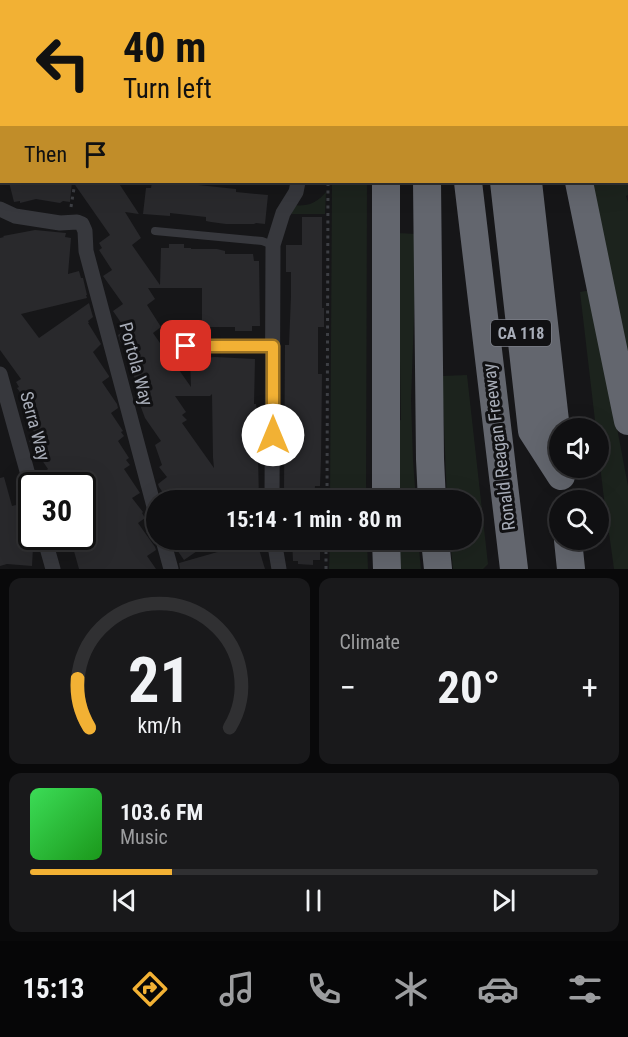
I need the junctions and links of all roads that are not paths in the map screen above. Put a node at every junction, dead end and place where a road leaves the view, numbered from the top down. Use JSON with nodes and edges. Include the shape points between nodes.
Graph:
{"nodes":[{"id":1,"x":297,"y":183,"type":"edge"},
{"id":2,"x":386,"y":183,"type":"edge"},
{"id":3,"x":427,"y":183,"type":"edge"},
{"id":4,"x":468,"y":183,"type":"edge"},
{"id":5,"x":492,"y":183,"type":"edge"},
{"id":6,"x":504,"y":183,"type":"edge"},
{"id":7,"x":528,"y":183,"type":"edge"},
{"id":8,"x":579,"y":183,"type":"edge"},
{"id":9,"x":0,"y":210,"type":"edge"},
{"id":10,"x":155,"y":231,"type":"dead end"},
{"id":11,"x":273,"y":245,"type":"junction"},
{"id":12,"x":487,"y":338,"type":"junction"},
{"id":13,"x":186,"y":346,"type":"dead end"},
{"id":14,"x":273,"y":346,"type":"junction"},
{"id":15,"x":0,"y":374,"type":"edge"},
{"id":16,"x":554,"y":418,"type":"edge"},
{"id":17,"x":628,"y":421,"type":"edge"},
{"id":18,"x":549,"y":458,"type":"edge"},
{"id":19,"x":27,"y":472,"type":"edge"},
{"id":20,"x":150,"y":490,"type":"edge"},
{"id":21,"x":272,"y":490,"type":"edge"},
{"id":22,"x":386,"y":490,"type":"edge"},
{"id":23,"x":431,"y":490,"type":"edge"},
{"id":24,"x":48,"y":550,"type":"edge"},
{"id":25,"x":166,"y":550,"type":"edge"},
{"id":26,"x":276,"y":550,"type":"edge"},
{"id":27,"x":386,"y":550,"type":"edge"},
{"id":28,"x":436,"y":550,"type":"edge"},
{"id":29,"x":569,"y":550,"type":"edge"},
{"id":30,"x":53,"y":569,"type":"edge"},
{"id":31,"x":171,"y":569,"type":"edge"},
{"id":32,"x":279,"y":569,"type":"edge"},
{"id":33,"x":387,"y":569,"type":"edge"},
{"id":34,"x":438,"y":569,"type":"edge"},
{"id":35,"x":514,"y":569,"type":"edge"},
{"id":36,"x":572,"y":569,"type":"edge"}],
"edges":[{"from":1,"to":11,"type":"street"},
{"from":2,"to":22,"type":"highway"},
{"from":3,"to":23,"type":"highway"},
{"from":4,"to":12,"type":"highway","name":"Ronald Reagan Freeway","number":"CA 118"},
{"from":5,"to":12,"type":"highway","number":"CA 118","via":[[505,291]]},
{"from":6,"to":18,"type":"highway","number":"CA 118","via":[[532,431]]},
{"from":7,"to":16,"type":"highway","number":"CA 118"},
{"from":8,"to":17,"type":"highway"},
{"from":9,"to":20,"type":"street","name":"Portola Way","via":[[15,216],[82,224]]},
{"from":10,"to":11,"type":"lane"},
{"from":11,"to":14,"type":"street"},
{"from":12,"to":35,"type":"highway","name":"Ronald Reagan Freeway","number":"CA 118"},
{"from":13,"to":14,"type":"lane"},
{"from":14,"to":21,"type":"street"},
{"from":15,"to":19,"type":"street","name":"Serra Way"},
{"from":24,"to":30,"type":"street"},
{"from":25,"to":31,"type":"street"},
{"from":26,"to":32,"type":"street"},
{"from":27,"to":33,"type":"highway"},
{"from":28,"to":34,"type":"highway"},
{"from":29,"to":36,"type":"highway"}]}
